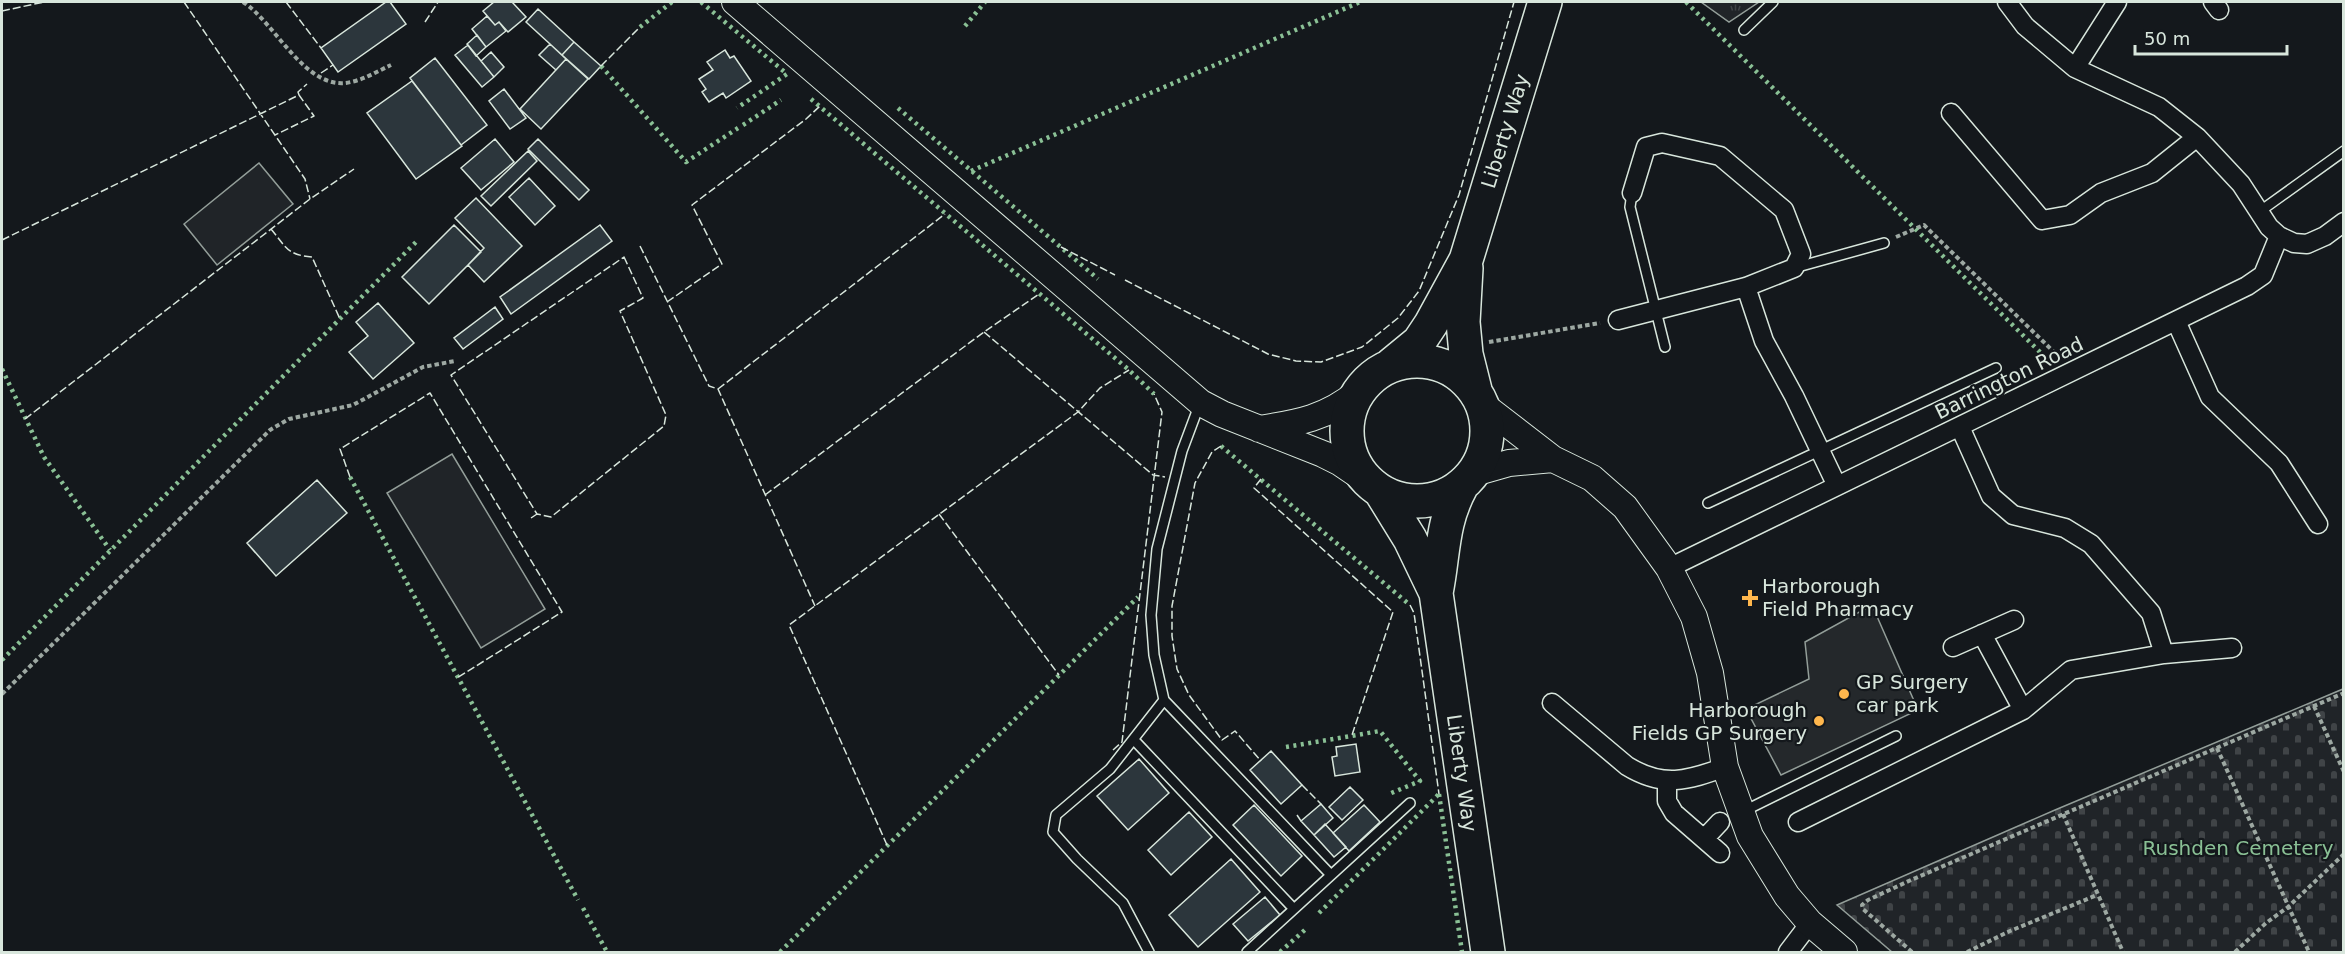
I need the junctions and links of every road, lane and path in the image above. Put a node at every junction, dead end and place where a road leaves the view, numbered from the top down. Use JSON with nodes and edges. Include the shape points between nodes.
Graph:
{"nodes":[{"id":1,"x":243,"y":2,"type":"edge"},
{"id":2,"x":735,"y":2,"type":"edge"},
{"id":3,"x":1545,"y":2,"type":"edge"},
{"id":4,"x":1773,"y":2,"type":"edge"},
{"id":5,"x":2007,"y":2,"type":"edge"},
{"id":6,"x":2117,"y":2,"type":"edge"},
{"id":7,"x":1744,"y":30,"type":"dead end"},
{"id":8,"x":391,"y":65,"type":"dead end"},
{"id":9,"x":2075,"y":68,"type":"junction"},
{"id":10,"x":1951,"y":113,"type":"dead end"},
{"id":11,"x":2197,"y":137,"type":"junction"},
{"id":12,"x":2343,"y":151,"type":"edge"},
{"id":13,"x":1632,"y":193,"type":"joint"},
{"id":14,"x":2259,"y":212,"type":"junction"},
{"id":15,"x":2343,"y":222,"type":"edge"},
{"id":16,"x":2279,"y":236,"type":"junction"},
{"id":17,"x":1884,"y":243,"type":"joint"},
{"id":18,"x":1466,"y":260,"type":"junction"},
{"id":19,"x":1794,"y":268,"type":"junction"},
{"id":20,"x":1746,"y":287,"type":"junction"},
{"id":21,"x":1657,"y":310,"type":"junction"},
{"id":22,"x":1618,"y":320,"type":"joint"},
{"id":23,"x":2176,"y":321,"type":"junction"},
{"id":24,"x":1486,"y":343,"type":"dead end"},
{"id":25,"x":1665,"y":346,"type":"dead end"},
{"id":26,"x":454,"y":361,"type":"dead end"},
{"id":27,"x":1391,"y":365,"type":"junction"},
{"id":28,"x":1996,"y":368,"type":"dead end"},
{"id":29,"x":2074,"y":371,"type":"junction"},
{"id":30,"x":1358,"y":392,"type":"junction"},
{"id":31,"x":1479,"y":398,"type":"junction"},
{"id":32,"x":1201,"y":403,"type":"junction"},
{"id":33,"x":1960,"y":427,"type":"junction"},
{"id":34,"x":1259,"y":429,"type":"junction"},
{"id":35,"x":1821,"y":452,"type":"junction"},
{"id":36,"x":1552,"y":459,"type":"junction"},
{"id":37,"x":1468,"y":480,"type":"junction"},
{"id":38,"x":1837,"y":486,"type":"junction"},
{"id":39,"x":1374,"y":487,"type":"junction"},
{"id":40,"x":1708,"y":503,"type":"dead end"},
{"id":41,"x":2318,"y":524,"type":"dead end"},
{"id":42,"x":1669,"y":568,"type":"junction"},
{"id":43,"x":1436,"y":593,"type":"junction"},
{"id":44,"x":2014,"y":620,"type":"dead end"},
{"id":45,"x":1982,"y":634,"type":"junction"},
{"id":46,"x":1953,"y":647,"type":"dead end"},
{"id":47,"x":2232,"y":648,"type":"dead end"},
{"id":48,"x":2164,"y":654,"type":"junction"},
{"id":49,"x":2,"y":693,"type":"edge"},
{"id":50,"x":2343,"y":693,"type":"edge"},
{"id":51,"x":1164,"y":700,"type":"junction"},
{"id":52,"x":1552,"y":703,"type":"dead end"},
{"id":53,"x":2314,"y":706,"type":"junction"},
{"id":54,"x":2023,"y":710,"type":"junction"},
{"id":55,"x":1896,"y":736,"type":"dead end"},
{"id":56,"x":1134,"y":740,"type":"junction"},
{"id":57,"x":2217,"y":748,"type":"junction"},
{"id":58,"x":1725,"y":767,"type":"junction"},
{"id":59,"x":2343,"y":772,"type":"edge"},
{"id":60,"x":1666,"y":781,"type":"junction"},
{"id":61,"x":1410,"y":803,"type":"dead end"},
{"id":62,"x":2063,"y":813,"type":"junction"},
{"id":63,"x":1730,"y":817,"type":"junction"},
{"id":64,"x":1798,"y":822,"type":"dead end"},
{"id":65,"x":1704,"y":839,"type":"junction"},
{"id":66,"x":1720,"y":853,"type":"dead end"},
{"id":67,"x":2343,"y":854,"type":"edge"},
{"id":68,"x":1330,"y":875,"type":"junction"},
{"id":69,"x":2097,"y":895,"type":"junction"},
{"id":70,"x":2288,"y":907,"type":"junction"},
{"id":71,"x":1294,"y":909,"type":"junction"},
{"id":72,"x":1810,"y":924,"type":"junction"},
{"id":73,"x":1149,"y":952,"type":"edge"},
{"id":74,"x":1247,"y":952,"type":"edge"},
{"id":75,"x":1488,"y":952,"type":"edge"},
{"id":76,"x":1788,"y":952,"type":"edge"},
{"id":77,"x":1844,"y":952,"type":"edge"},
{"id":78,"x":1912,"y":952,"type":"edge"},
{"id":79,"x":1967,"y":952,"type":"edge"},
{"id":80,"x":2123,"y":952,"type":"edge"},
{"id":81,"x":2235,"y":952,"type":"edge"},
{"id":82,"x":2309,"y":952,"type":"edge"}],
"edges":[{"from":1,"to":8,"type":"path","via":[[255,9],[310,72],[332,82],[351,82]]},
{"from":2,"to":32,"type":"street"},
{"from":3,"to":18,"type":"highway","name":"Liberty Way"},
{"from":4,"to":7,"type":"lane"},
{"from":5,"to":9,"type":"street","via":[[2025,26]]},
{"from":6,"to":9,"type":"street"},
{"from":9,"to":11,"type":"street","via":[[2159,107]]},
{"from":10,"to":11,"type":"street","via":[[2042,220],[2070,215],[2101,193],[2152,173]]},
{"from":11,"to":14,"type":"street","via":[[2241,184]]},
{"from":12,"to":14,"type":"lane"},
{"from":13,"to":19,"type":"street","via":[[1646,147],[1662,142],[1720,156],[1784,210],[1801,254]]},
{"from":13,"to":21,"type":"lane","via":[[1630,207]]},
{"from":14,"to":16,"type":"street"},
{"from":15,"to":16,"type":"street","via":[[2307,244]]},
{"from":16,"to":23,"type":"street","name":"Barrington Road","via":[[2263,274]]},
{"from":17,"to":19,"type":"lane"},
{"from":17,"to":29,"type":"path","via":[[1924,225]]},
{"from":18,"to":27,"type":"highway","name":"Liberty Way","via":[[1419,342]]},
{"from":18,"to":31,"type":"highway","name":"Liberty Way","via":[[1462,322],[1466,354]]},
{"from":19,"to":20,"type":"street"},
{"from":20,"to":21,"type":"street"},
{"from":20,"to":35,"type":"street","via":[[1764,341]]},
{"from":21,"to":22,"type":"street"},
{"from":21,"to":25,"type":"lane"},
{"from":22,"to":24,"type":"path"},
{"from":23,"to":29,"type":"street","name":"Barrington Road"},
{"from":23,"to":41,"type":"street","via":[[2210,396],[2279,463]]},
{"from":26,"to":49,"type":"path","via":[[423,367],[353,405],[289,419],[270,430]]},
{"from":27,"to":30,"type":"highway","via":[[1372,376]]},
{"from":27,"to":31,"type":"highway","via":[[1437,363],[1458,374]]},
{"from":28,"to":35,"type":"lane"},
{"from":29,"to":33,"type":"street","name":"Barrington Road"},
{"from":30,"to":34,"type":"street","via":[[1321,415]]},
{"from":30,"to":39,"type":"highway","via":[[1349,410],[1348,448],[1355,466]]},
{"from":31,"to":36,"type":"street"},
{"from":31,"to":37,"type":"highway","via":[[1487,423],[1487,440],[1483,457]]},
{"from":32,"to":34,"type":"street"},
{"from":32,"to":51,"type":"lane","via":[[1182,451],[1157,549],[1151,615],[1154,655]]},
{"from":33,"to":38,"type":"street","name":"Barrington Road"},
{"from":33,"to":48,"type":"street","via":[[1991,496],[2013,515],[2065,528],[2091,544],[2151,613]]},
{"from":34,"to":39,"type":"street","via":[[1323,454]]},
{"from":35,"to":38,"type":"street"},
{"from":35,"to":40,"type":"lane"},
{"from":36,"to":37,"type":"street","via":[[1509,463]]},
{"from":36,"to":42,"type":"street","via":[[1592,478],[1625,507]]},
{"from":37,"to":39,"type":"highway","via":[[1447,496],[1431,501],[1397,499]]},
{"from":37,"to":43,"type":"highway","name":"Liberty Way","via":[[1445,526]]},
{"from":38,"to":42,"type":"street","name":"Barrington Road"},
{"from":39,"to":43,"type":"highway","name":"Liberty Way","via":[[1404,529]]},
{"from":42,"to":58,"type":"street","via":[[1694,617],[1707,662]]},
{"from":43,"to":75,"type":"highway","name":"Liberty Way"},
{"from":44,"to":45,"type":"street"},
{"from":45,"to":46,"type":"street"},
{"from":45,"to":54,"type":"street"},
{"from":47,"to":48,"type":"street"},
{"from":48,"to":54,"type":"street","via":[[2071,669]]},
{"from":50,"to":53,"type":"path"},
{"from":51,"to":56,"type":"lane"},
{"from":51,"to":68,"type":"lane"},
{"from":52,"to":60,"type":"street","via":[[1626,766]]},
{"from":53,"to":57,"type":"path"},
{"from":53,"to":59,"type":"path"},
{"from":54,"to":64,"type":"street"},
{"from":55,"to":63,"type":"lane"},
{"from":56,"to":71,"type":"lane"},
{"from":56,"to":73,"type":"lane","via":[[1110,769],[1056,815],[1053,832],[1123,903]]},
{"from":57,"to":62,"type":"path"},
{"from":57,"to":70,"type":"path"},
{"from":58,"to":60,"type":"street","via":[[1690,780]]},
{"from":58,"to":63,"type":"street"},
{"from":60,"to":65,"type":"street","via":[[1666,796],[1674,813]]},
{"from":61,"to":68,"type":"lane"},
{"from":62,"to":69,"type":"path"},
{"from":62,"to":78,"type":"path","via":[[1868,900],[1863,909]]},
{"from":63,"to":65,"type":"street"},
{"from":63,"to":72,"type":"street","via":[[1750,837],[1787,896]]},
{"from":65,"to":66,"type":"street"},
{"from":67,"to":70,"type":"path"},
{"from":68,"to":71,"type":"lane"},
{"from":69,"to":79,"type":"path"},
{"from":69,"to":80,"type":"path"},
{"from":70,"to":81,"type":"path"},
{"from":70,"to":82,"type":"path"},
{"from":71,"to":74,"type":"lane"},
{"from":72,"to":76,"type":"street"},
{"from":72,"to":77,"type":"street"}]}
